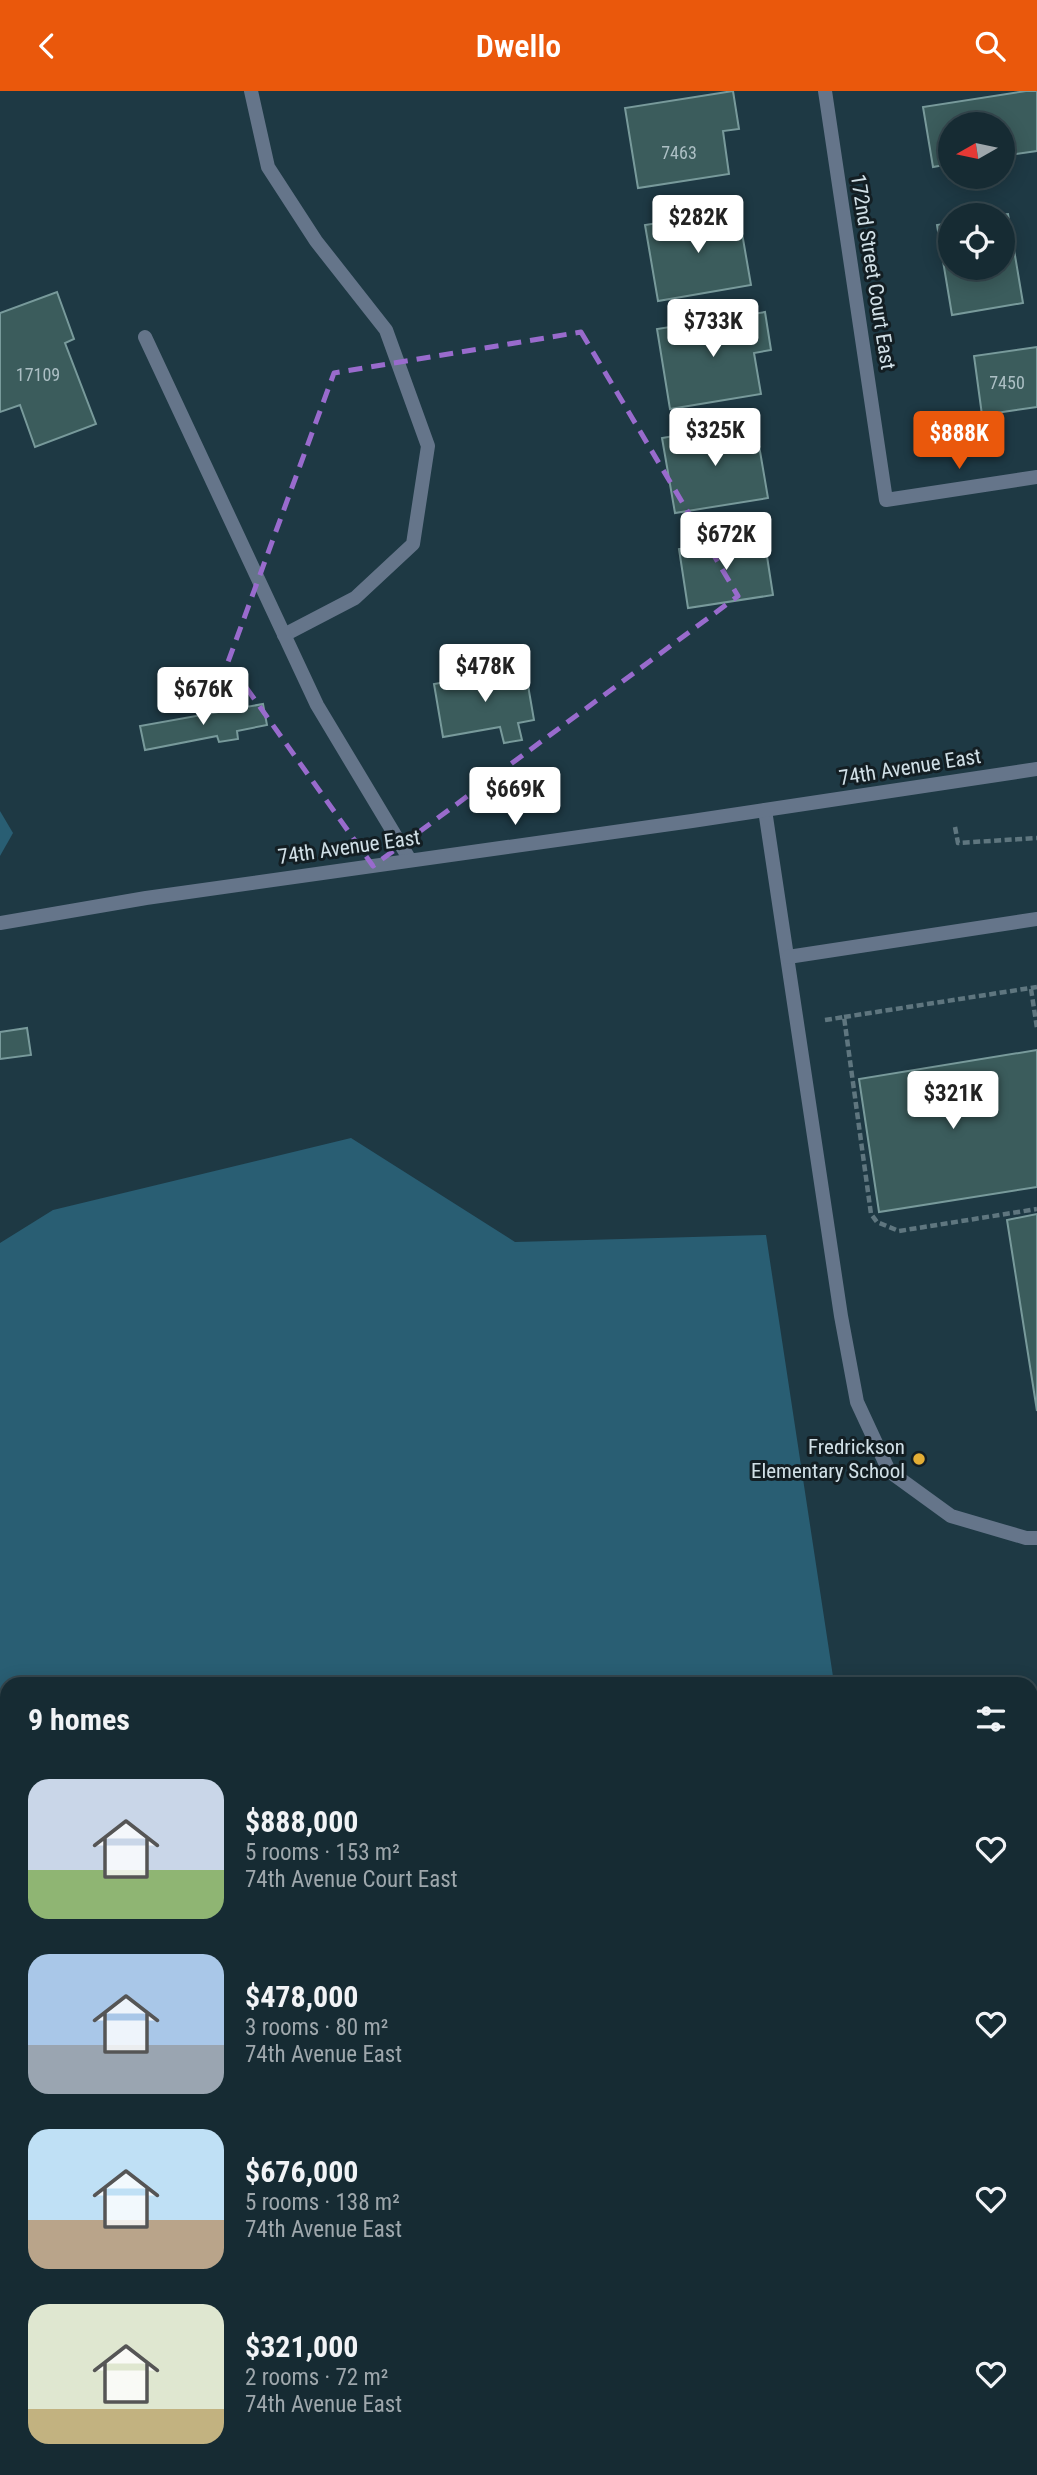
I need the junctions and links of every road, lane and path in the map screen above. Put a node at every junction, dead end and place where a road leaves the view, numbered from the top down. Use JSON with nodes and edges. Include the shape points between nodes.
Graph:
{"nodes":[{"id":1,"x":251,"y":91,"type":"edge"},
{"id":2,"x":825,"y":91,"type":"edge"},
{"id":3,"x":145,"y":337,"type":"dead end"},
{"id":4,"x":1037,"y":477,"type":"edge"},
{"id":5,"x":284,"y":635,"type":"junction"},
{"id":6,"x":1037,"y":769,"type":"edge"},
{"id":7,"x":765,"y":810,"type":"junction"},
{"id":8,"x":956,"y":827,"type":"dead end"},
{"id":9,"x":1037,"y":838,"type":"edge"},
{"id":10,"x":410,"y":860,"type":"junction"},
{"id":11,"x":1037,"y":919,"type":"edge"},
{"id":12,"x":0,"y":923,"type":"edge"},
{"id":13,"x":788,"y":957,"type":"junction"},
{"id":14,"x":1034,"y":988,"type":"edge"},
{"id":15,"x":844,"y":1017,"type":"junction"},
{"id":16,"x":820,"y":1020,"type":"dead end"},
{"id":17,"x":1037,"y":1028,"type":"edge"},
{"id":18,"x":1037,"y":1209,"type":"edge"},
{"id":19,"x":1037,"y":1538,"type":"edge"}],
"edges":[{"from":1,"to":5,"type":"street","via":[[268,167],[316,241],[386,330],[428,446],[413,544],[355,598]]},
{"from":2,"to":4,"type":"street","name":"172nd Street Court East","via":[[886,500]]},
{"from":3,"to":5,"type":"street"},
{"from":5,"to":10,"type":"street","via":[[317,705]]},
{"from":6,"to":7,"type":"street","name":"74th Avenue East"},
{"from":7,"to":10,"type":"street","name":"74th Avenue East"},
{"from":7,"to":13,"type":"street"},
{"from":8,"to":9,"type":"path","via":[[958,843]]},
{"from":10,"to":12,"type":"street","name":"74th Avenue East"},
{"from":11,"to":13,"type":"street"},
{"from":13,"to":19,"type":"street","via":[[857,1402],[889,1471],[951,1516]]},
{"from":14,"to":15,"type":"path"},
{"from":14,"to":17,"type":"path"},
{"from":15,"to":16,"type":"path"},
{"from":15,"to":18,"type":"path","via":[[871,1214],[877,1222],[899,1231]]}]}
